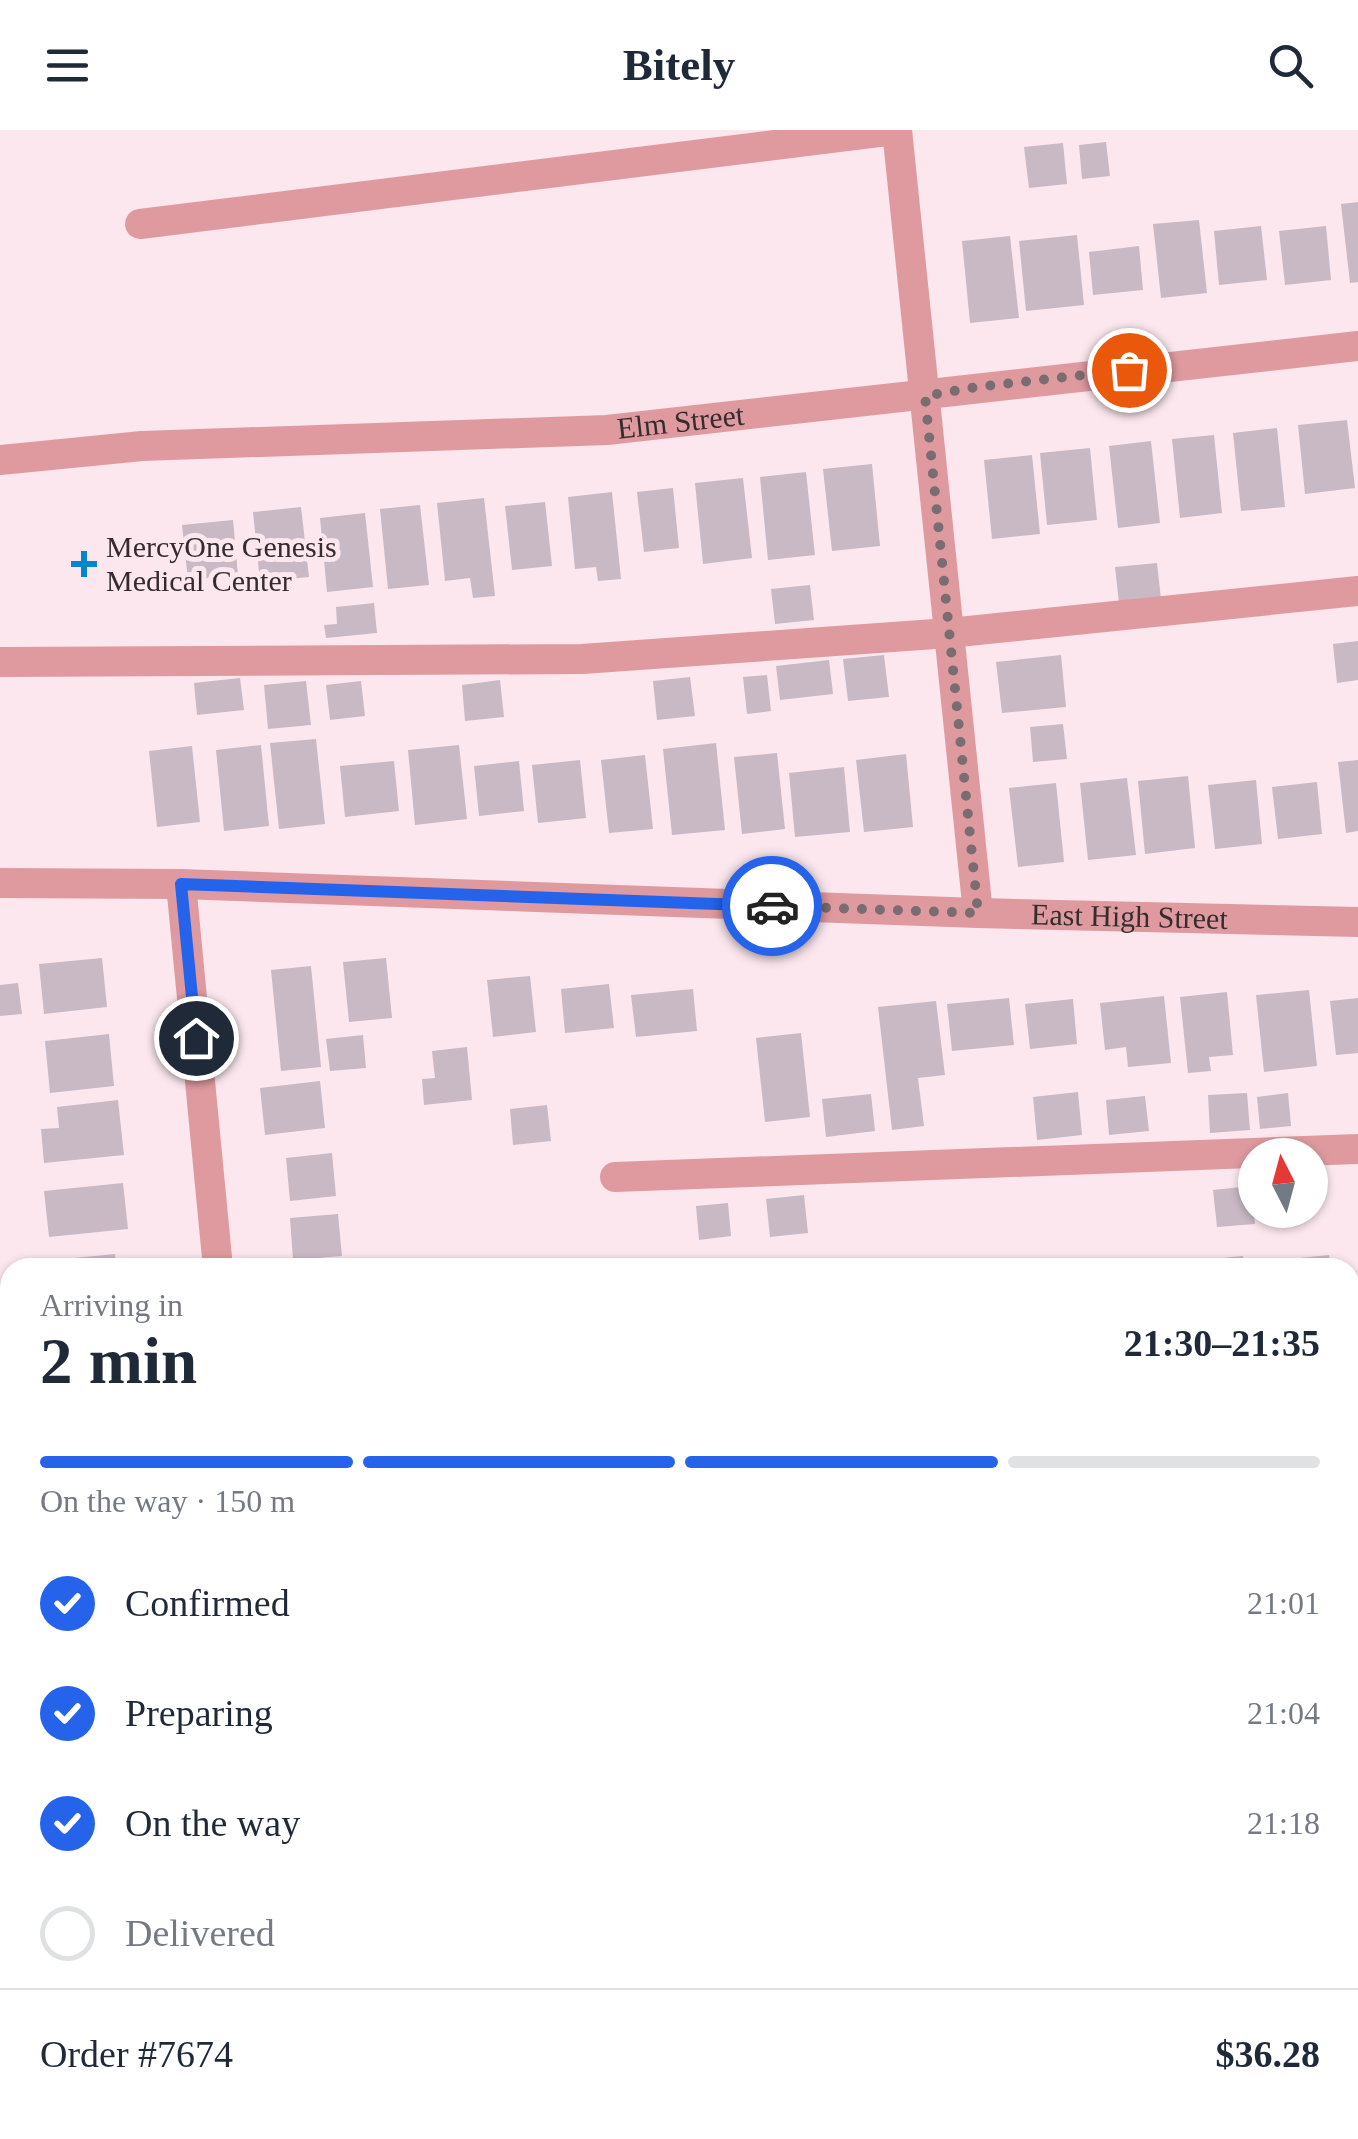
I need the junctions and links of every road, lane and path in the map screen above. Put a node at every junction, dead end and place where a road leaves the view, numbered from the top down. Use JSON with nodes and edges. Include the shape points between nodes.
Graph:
{"nodes":[{"id":1,"x":896,"y":130,"type":"edge"},
{"id":2,"x":140,"y":224,"type":"dead end"},
{"id":3,"x":1358,"y":346,"type":"edge"},
{"id":4,"x":925,"y":396,"type":"junction"},
{"id":5,"x":0,"y":460,"type":"edge"},
{"id":6,"x":1358,"y":592,"type":"edge"},
{"id":7,"x":949,"y":633,"type":"junction"},
{"id":8,"x":0,"y":662,"type":"edge"},
{"id":9,"x":0,"y":884,"type":"edge"},
{"id":10,"x":181,"y":884,"type":"junction"},
{"id":11,"x":978,"y":913,"type":"junction"},
{"id":12,"x":1358,"y":922,"type":"edge"},
{"id":13,"x":1358,"y":1148,"type":"edge"},
{"id":14,"x":615,"y":1177,"type":"dead end"},
{"id":15,"x":217,"y":1258,"type":"edge"}],
"edges":[{"from":1,"to":2,"type":"street"},
{"from":1,"to":4,"type":"street"},
{"from":3,"to":4,"type":"street","name":"Elm Street"},
{"from":4,"to":5,"type":"street","name":"Elm Street","via":[[607,430],[142,446]]},
{"from":4,"to":7,"type":"street"},
{"from":6,"to":7,"type":"street"},
{"from":7,"to":8,"type":"street","via":[[582,659]]},
{"from":7,"to":11,"type":"street"},
{"from":9,"to":10,"type":"street","name":"East High Street"},
{"from":10,"to":11,"type":"street","name":"East High Street"},
{"from":10,"to":15,"type":"street"},
{"from":11,"to":12,"type":"street","name":"East High Street"},
{"from":13,"to":14,"type":"street"}]}
